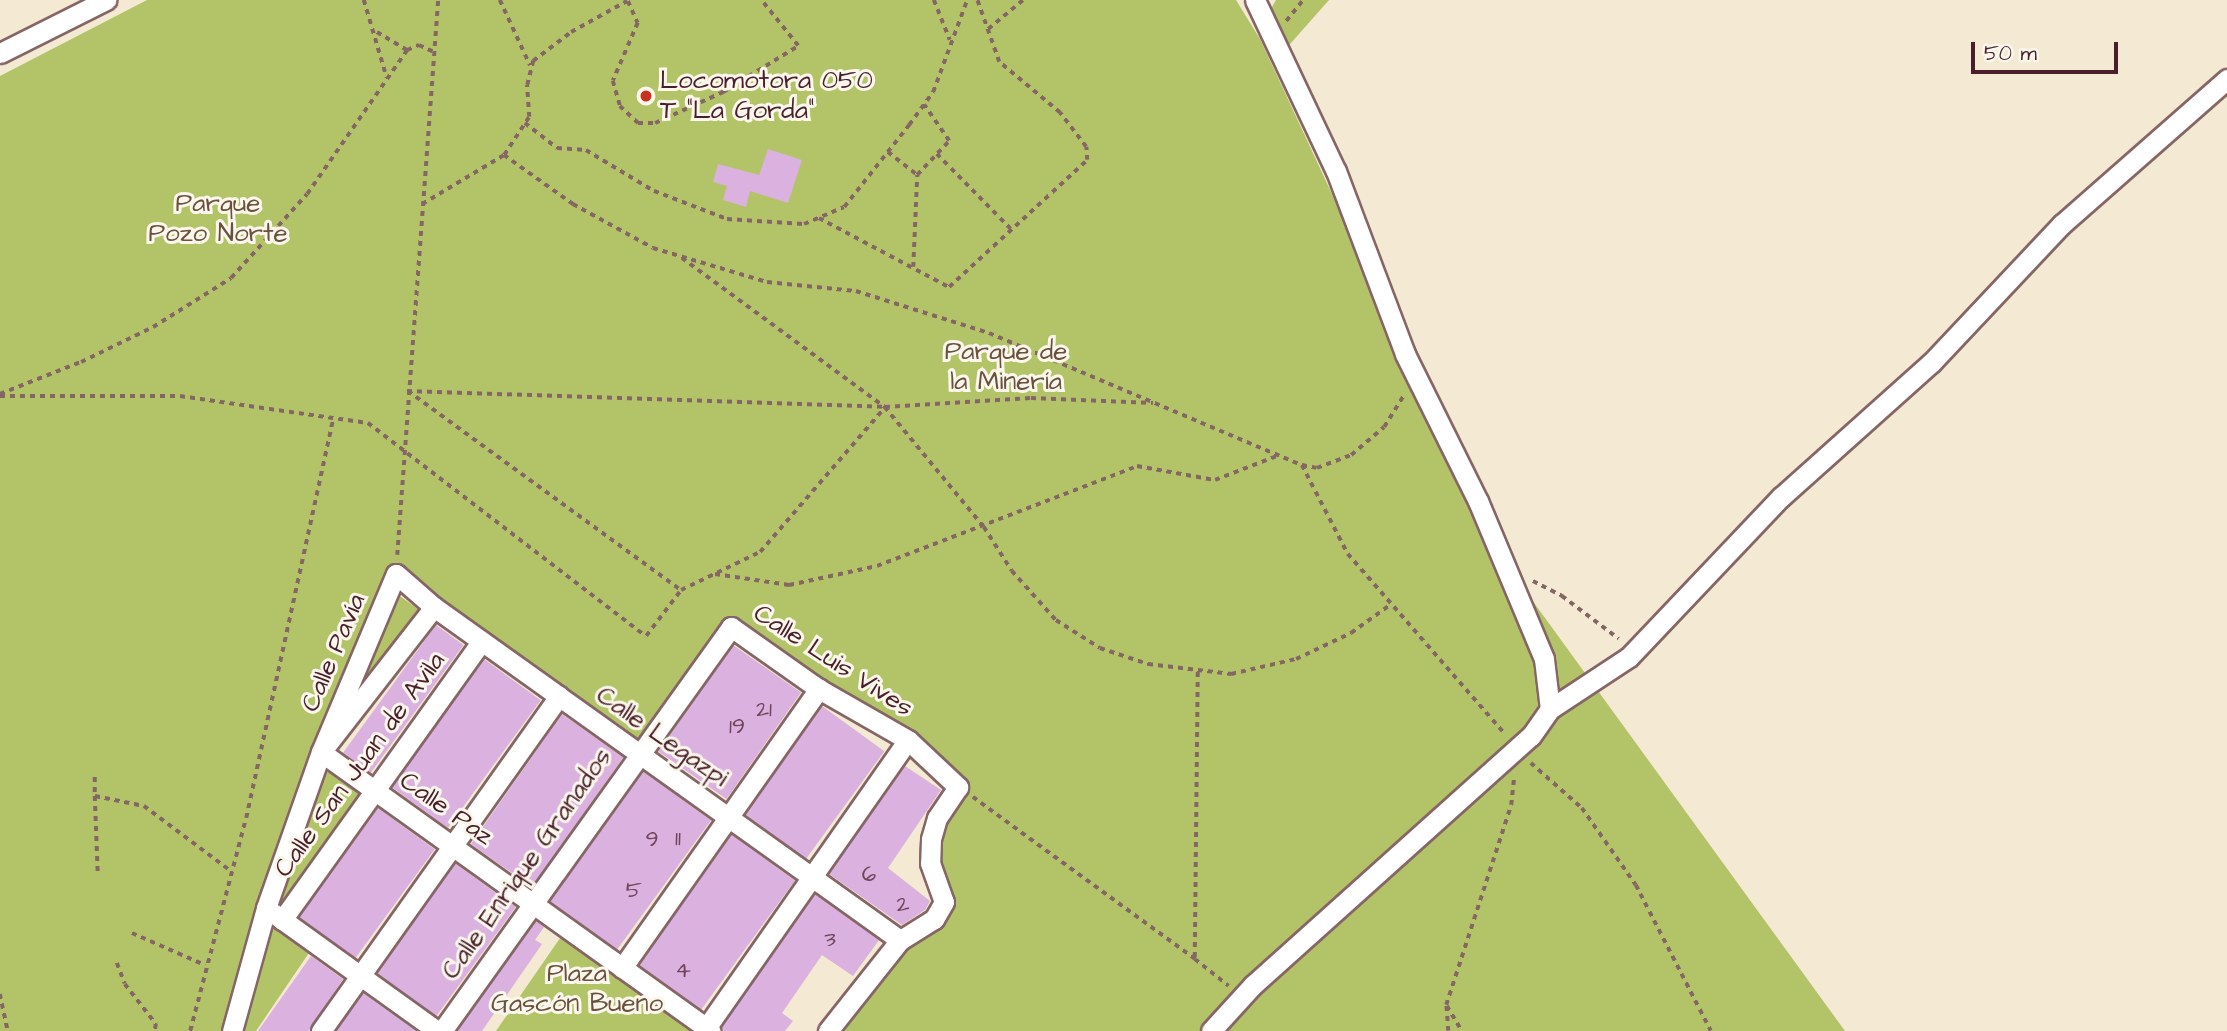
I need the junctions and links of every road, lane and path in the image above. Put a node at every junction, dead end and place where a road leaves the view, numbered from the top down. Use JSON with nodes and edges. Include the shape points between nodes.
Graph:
{"nodes":[{"id":1,"x":106,"y":0,"type":"edge"},
{"id":2,"x":364,"y":0,"type":"edge"},
{"id":3,"x":438,"y":0,"type":"edge"},
{"id":4,"x":500,"y":0,"type":"edge"},
{"id":5,"x":629,"y":0,"type":"edge"},
{"id":6,"x":761,"y":0,"type":"edge"},
{"id":7,"x":934,"y":0,"type":"edge"},
{"id":8,"x":968,"y":0,"type":"edge"},
{"id":9,"x":977,"y":0,"type":"edge"},
{"id":10,"x":1023,"y":0,"type":"edge"},
{"id":11,"x":1255,"y":0,"type":"edge"},
{"id":12,"x":1303,"y":0,"type":"edge"},
{"id":13,"x":988,"y":29,"type":"junction"},
{"id":14,"x":377,"y":32,"type":"junction"},
{"id":15,"x":1274,"y":37,"type":"junction"},
{"id":16,"x":950,"y":40,"type":"junction"},
{"id":17,"x":407,"y":50,"type":"junction"},
{"id":18,"x":434,"y":52,"type":"junction"},
{"id":19,"x":0,"y":53,"type":"edge"},
{"id":20,"x":531,"y":67,"type":"junction"},
{"id":21,"x":387,"y":78,"type":"junction"},
{"id":22,"x":2227,"y":79,"type":"edge"},
{"id":23,"x":924,"y":104,"type":"junction"},
{"id":24,"x":525,"y":123,"type":"junction"},
{"id":25,"x":888,"y":152,"type":"junction"},
{"id":26,"x":937,"y":154,"type":"junction"},
{"id":27,"x":504,"y":155,"type":"junction"},
{"id":28,"x":917,"y":175,"type":"junction"},
{"id":29,"x":422,"y":204,"type":"junction"},
{"id":30,"x":819,"y":218,"type":"junction"},
{"id":31,"x":1012,"y":229,"type":"junction"},
{"id":32,"x":678,"y":255,"type":"junction"},
{"id":33,"x":913,"y":268,"type":"junction"},
{"id":34,"x":1414,"y":371,"type":"junction"},
{"id":35,"x":407,"y":391,"type":"junction"},
{"id":36,"x":0,"y":395,"type":"edge"},
{"id":37,"x":1158,"y":404,"type":"junction"},
{"id":38,"x":885,"y":407,"type":"junction"},
{"id":39,"x":332,"y":418,"type":"junction"},
{"id":40,"x":403,"y":451,"type":"junction"},
{"id":41,"x":1279,"y":455,"type":"junction"},
{"id":42,"x":1302,"y":465,"type":"junction"},
{"id":43,"x":984,"y":527,"type":"junction"},
{"id":44,"x":396,"y":574,"type":"junction"},
{"id":45,"x":715,"y":574,"type":"junction"},
{"id":46,"x":1510,"y":578,"type":"junction"},
{"id":47,"x":681,"y":590,"type":"junction"},
{"id":48,"x":1390,"y":605,"type":"junction"},
{"id":49,"x":434,"y":607,"type":"junction"},
{"id":50,"x":731,"y":627,"type":"joint"},
{"id":51,"x":482,"y":641,"type":"junction"},
{"id":52,"x":1636,"y":649,"type":"junction"},
{"id":53,"x":1198,"y":672,"type":"junction"},
{"id":54,"x":819,"y":689,"type":"junction"},
{"id":55,"x":559,"y":696,"type":"junction"},
{"id":56,"x":1550,"y":709,"type":"junction"},
{"id":57,"x":908,"y":740,"type":"junction"},
{"id":58,"x":1518,"y":748,"type":"junction"},
{"id":59,"x":321,"y":752,"type":"junction"},
{"id":60,"x":638,"y":753,"type":"junction"},
{"id":61,"x":95,"y":777,"type":"dead end"},
{"id":62,"x":958,"y":787,"type":"junction"},
{"id":63,"x":374,"y":790,"type":"junction"},
{"id":64,"x":95,"y":796,"type":"junction"},
{"id":65,"x":727,"y":816,"type":"junction"},
{"id":66,"x":453,"y":846,"type":"junction"},
{"id":67,"x":231,"y":871,"type":"junction"},
{"id":68,"x":98,"y":875,"type":"dead end"},
{"id":69,"x":813,"y":878,"type":"junction"},
{"id":70,"x":532,"y":903,"type":"junction"},
{"id":71,"x":265,"y":908,"type":"junction"},
{"id":72,"x":282,"y":920,"type":"junction"},
{"id":73,"x":132,"y":933,"type":"dead end"},
{"id":74,"x":900,"y":940,"type":"junction"},
{"id":75,"x":1195,"y":958,"type":"junction"},
{"id":76,"x":117,"y":963,"type":"dead end"},
{"id":77,"x":205,"y":965,"type":"junction"},
{"id":78,"x":622,"y":968,"type":"junction"},
{"id":79,"x":360,"y":976,"type":"junction"},
{"id":80,"x":0,"y":993,"type":"edge"},
{"id":81,"x":1242,"y":997,"type":"junction"},
{"id":82,"x":1446,"y":1005,"type":"junction"},
{"id":83,"x":707,"y":1030,"type":"edge"},
{"id":84,"x":8,"y":1031,"type":"edge"},
{"id":85,"x":155,"y":1031,"type":"edge"},
{"id":86,"x":190,"y":1031,"type":"edge"},
{"id":87,"x":232,"y":1031,"type":"edge"},
{"id":88,"x":321,"y":1031,"type":"edge"},
{"id":89,"x":440,"y":1031,"type":"edge"},
{"id":90,"x":828,"y":1031,"type":"edge"},
{"id":91,"x":1211,"y":1031,"type":"edge"},
{"id":92,"x":1448,"y":1031,"type":"edge"},
{"id":93,"x":1462,"y":1031,"type":"edge"},
{"id":94,"x":1711,"y":1031,"type":"edge"}],
"edges":[{"from":1,"to":19,"type":"street"},
{"from":2,"to":14,"type":"path"},
{"from":3,"to":18,"type":"path"},
{"from":4,"to":20,"type":"path"},
{"from":5,"to":6,"type":"path","via":[[638,23],[613,81],[620,106],[638,123],[655,124],[723,92],[798,46]]},
{"from":5,"to":20,"type":"path","via":[[571,32]]},
{"from":7,"to":16,"type":"path"},
{"from":8,"to":16,"type":"path"},
{"from":9,"to":13,"type":"path"},
{"from":10,"to":13,"type":"path"},
{"from":11,"to":15,"type":"street"},
{"from":12,"to":15,"type":"path"},
{"from":13,"to":31,"type":"path","via":[[999,62],[1060,113],[1086,147],[1087,160]]},
{"from":14,"to":17,"type":"path"},
{"from":14,"to":21,"type":"path"},
{"from":15,"to":34,"type":"street","via":[[1336,171]]},
{"from":16,"to":23,"type":"path","via":[[933,92]]},
{"from":17,"to":18,"type":"path","via":[[419,45]]},
{"from":17,"to":21,"type":"path"},
{"from":18,"to":29,"type":"path"},
{"from":20,"to":24,"type":"path"},
{"from":21,"to":36,"type":"path","via":[[307,194],[231,278],[117,345]]},
{"from":22,"to":52,"type":"street","via":[[2062,224],[1931,363],[1781,497]]},
{"from":23,"to":25,"type":"path"},
{"from":23,"to":26,"type":"path","via":[[949,141]]},
{"from":24,"to":27,"type":"path"},
{"from":24,"to":30,"type":"path","via":[[557,148],[586,150],[654,191],[727,219],[804,224]]},
{"from":25,"to":28,"type":"path"},
{"from":25,"to":30,"type":"path","via":[[844,207]]},
{"from":26,"to":28,"type":"path"},
{"from":26,"to":31,"type":"path"},
{"from":27,"to":29,"type":"path"},
{"from":27,"to":32,"type":"path","via":[[573,204],[653,248]]},
{"from":28,"to":33,"type":"path"},
{"from":29,"to":35,"type":"path"},
{"from":30,"to":33,"type":"path"},
{"from":31,"to":33,"type":"path","via":[[949,287]]},
{"from":32,"to":37,"type":"path","via":[[767,282],[856,291],[989,333]]},
{"from":32,"to":38,"type":"path"},
{"from":34,"to":42,"type":"path","via":[[1399,408],[1370,443],[1333,463],[1317,468]]},
{"from":34,"to":46,"type":"street"},
{"from":35,"to":38,"type":"path"},
{"from":35,"to":40,"type":"path"},
{"from":35,"to":47,"type":"path"},
{"from":36,"to":39,"type":"path","via":[[180,396]]},
{"from":37,"to":38,"type":"path","via":[[1031,398]]},
{"from":37,"to":41,"type":"path"},
{"from":38,"to":43,"type":"path"},
{"from":38,"to":45,"type":"path","via":[[760,552]]},
{"from":39,"to":40,"type":"path","via":[[368,424]]},
{"from":39,"to":67,"type":"path"},
{"from":40,"to":44,"type":"path"},
{"from":40,"to":47,"type":"path","via":[[646,636]]},
{"from":41,"to":42,"type":"path"},
{"from":41,"to":43,"type":"path","via":[[1215,480],[1137,466]]},
{"from":42,"to":48,"type":"path","via":[[1348,554]]},
{"from":43,"to":45,"type":"path","via":[[877,566],[789,585]]},
{"from":43,"to":53,"type":"path","via":[[1012,571],[1056,620],[1075,633],[1125,657]]},
{"from":44,"to":49,"type":"street","name":"Calle Legazpi"},
{"from":44,"to":59,"type":"street","name":"Calle Pavía"},
{"from":45,"to":47,"type":"path"},
{"from":46,"to":52,"type":"path","via":[[1534,581],[1562,596]]},
{"from":46,"to":56,"type":"street","via":[[1544,659]]},
{"from":48,"to":53,"type":"path","via":[[1351,633],[1296,659],[1231,674]]},
{"from":48,"to":58,"type":"path"},
{"from":49,"to":51,"type":"street","name":"Calle Legazpi"},
{"from":49,"to":59,"type":"street","name":"Calle Pavía"},
{"from":50,"to":54,"type":"street","name":"Calle Luis Vives"},
{"from":50,"to":60,"type":"street","name":"Calle Enrique Granados"},
{"from":51,"to":55,"type":"street","name":"Calle Legazpi"},
{"from":51,"to":63,"type":"street","name":"Calle San Juan de Avila"},
{"from":52,"to":56,"type":"street"},
{"from":53,"to":75,"type":"path"},
{"from":54,"to":57,"type":"street","name":"Calle Luis Vives"},
{"from":54,"to":65,"type":"street"},
{"from":55,"to":60,"type":"street","name":"Calle Legazpi"},
{"from":55,"to":66,"type":"street"},
{"from":56,"to":58,"type":"street"},
{"from":57,"to":62,"type":"street","name":"Calle Luis Vives"},
{"from":57,"to":69,"type":"street"},
{"from":58,"to":81,"type":"street"},
{"from":58,"to":82,"type":"path","via":[[1511,805]]},
{"from":58,"to":94,"type":"path","via":[[1582,808],[1636,885]]},
{"from":59,"to":63,"type":"street","name":"Calle Paz"},
{"from":59,"to":71,"type":"street","name":"Calle Pavía"},
{"from":60,"to":65,"type":"street","name":"Calle Legazpi"},
{"from":60,"to":70,"type":"street","name":"Calle Enrique Granados"},
{"from":61,"to":64,"type":"path"},
{"from":62,"to":74,"type":"street","via":[[937,818],[931,839],[930,863],[944,902],[934,919]]},
{"from":62,"to":75,"type":"path"},
{"from":63,"to":66,"type":"street","name":"Calle Paz"},
{"from":63,"to":72,"type":"street","name":"Calle San Juan de Avila"},
{"from":64,"to":67,"type":"path","via":[[144,806]]},
{"from":64,"to":68,"type":"path"},
{"from":65,"to":69,"type":"street","name":"Calle Legazpi"},
{"from":65,"to":78,"type":"street"},
{"from":66,"to":70,"type":"street","name":"Calle Paz"},
{"from":66,"to":79,"type":"street"},
{"from":67,"to":77,"type":"path"},
{"from":69,"to":74,"type":"street","name":"Calle Legazpi"},
{"from":69,"to":83,"type":"street"},
{"from":70,"to":78,"type":"street","name":"Calle Paz"},
{"from":70,"to":89,"type":"street","name":"Calle Enrique Granados"},
{"from":71,"to":72,"type":"street"},
{"from":71,"to":87,"type":"street","name":"Calle San Juan de Avila"},
{"from":72,"to":79,"type":"street"},
{"from":73,"to":77,"type":"path"},
{"from":74,"to":90,"type":"street"},
{"from":75,"to":81,"type":"path"},
{"from":76,"to":85,"type":"path","via":[[125,984],[156,1024]]},
{"from":77,"to":86,"type":"path"},
{"from":78,"to":83,"type":"street","name":"Calle Paz"},
{"from":79,"to":88,"type":"street"},
{"from":79,"to":89,"type":"street"},
{"from":80,"to":84,"type":"path"},
{"from":81,"to":91,"type":"street"},
{"from":82,"to":92,"type":"path"},
{"from":82,"to":93,"type":"path"}]}
